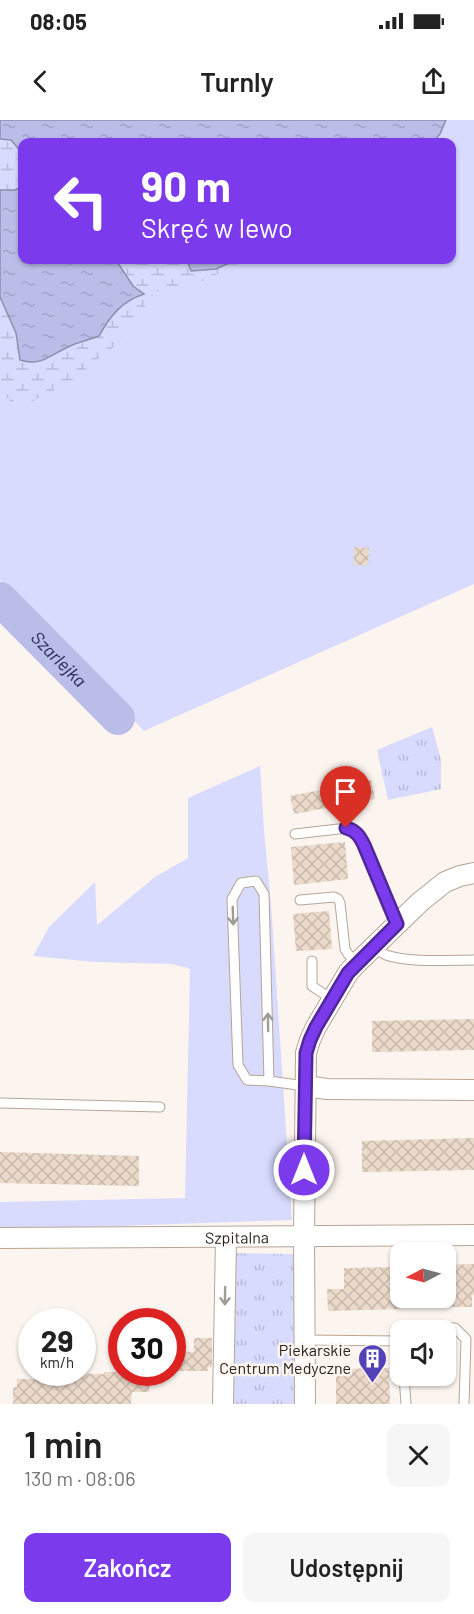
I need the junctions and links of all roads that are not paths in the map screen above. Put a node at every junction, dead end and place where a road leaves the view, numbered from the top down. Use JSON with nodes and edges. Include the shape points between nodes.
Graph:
{"nodes":[{"id":1,"x":295,"y":834,"type":"dead end"},
{"id":2,"x":474,"y":873,"type":"edge"},
{"id":3,"x":300,"y":900,"type":"dead end"},
{"id":4,"x":397,"y":924,"type":"junction"},
{"id":5,"x":374,"y":946,"type":"junction"},
{"id":6,"x":474,"y":960,"type":"edge"},
{"id":7,"x":312,"y":961,"type":"dead end"},
{"id":8,"x":357,"y":963,"type":"junction"},
{"id":9,"x":333,"y":1000,"type":"junction"},
{"id":10,"x":269,"y":1081,"type":"junction"},
{"id":11,"x":305,"y":1086,"type":"junction"},
{"id":12,"x":474,"y":1090,"type":"edge"},
{"id":13,"x":0,"y":1103,"type":"edge"},
{"id":14,"x":160,"y":1107,"type":"dead end"},
{"id":15,"x":474,"y":1235,"type":"edge"},
{"id":16,"x":304,"y":1236,"type":"junction"},
{"id":17,"x":0,"y":1238,"type":"edge"},
{"id":18,"x":226,"y":1238,"type":"junction"},
{"id":19,"x":456,"y":1330,"type":"edge"},
{"id":20,"x":304,"y":1340,"type":"junction"},
{"id":21,"x":390,"y":1341,"type":"edge"},
{"id":22,"x":405,"y":1386,"type":"edge"},
{"id":23,"x":223,"y":1404,"type":"edge"},
{"id":24,"x":305,"y":1404,"type":"edge"},
{"id":25,"x":406,"y":1404,"type":"edge"},
{"id":26,"x":464,"y":1404,"type":"edge"}],
"edges":[{"from":1,"to":4,"type":"lane","via":[[353,829],[364,845]]},
{"from":2,"to":4,"type":"street","via":[[445,882]]},
{"from":3,"to":8,"type":"lane","via":[[338,899],[345,949]]},
{"from":4,"to":5,"type":"street"},
{"from":5,"to":6,"type":"lane","via":[[399,957]]},
{"from":5,"to":8,"type":"street"},
{"from":7,"to":9,"type":"lane","via":[[312,986]]},
{"from":8,"to":9,"type":"street"},
{"from":9,"to":11,"type":"street","via":[[310,1040]]},
{"from":10,"to":10,"type":"lane","one_way":true,"via":[[264,894],[256,881],[241,883],[232,899],[238,1065],[247,1080]]},
{"from":10,"to":11,"type":"lane"},
{"from":11,"to":12,"type":"street"},
{"from":11,"to":16,"type":"street"},
{"from":13,"to":14,"type":"lane"},
{"from":15,"to":16,"type":"street","name":"Szpitalna"},
{"from":16,"to":18,"type":"street","name":"Szpitalna"},
{"from":16,"to":20,"type":"street"},
{"from":17,"to":18,"type":"street","name":"Szpitalna"},
{"from":18,"to":23,"type":"street","one_way":true},
{"from":19,"to":26,"type":"lane","via":[[466,1339]]},
{"from":20,"to":21,"type":"lane"},
{"from":20,"to":24,"type":"street"},
{"from":22,"to":25,"type":"lane"}]}
